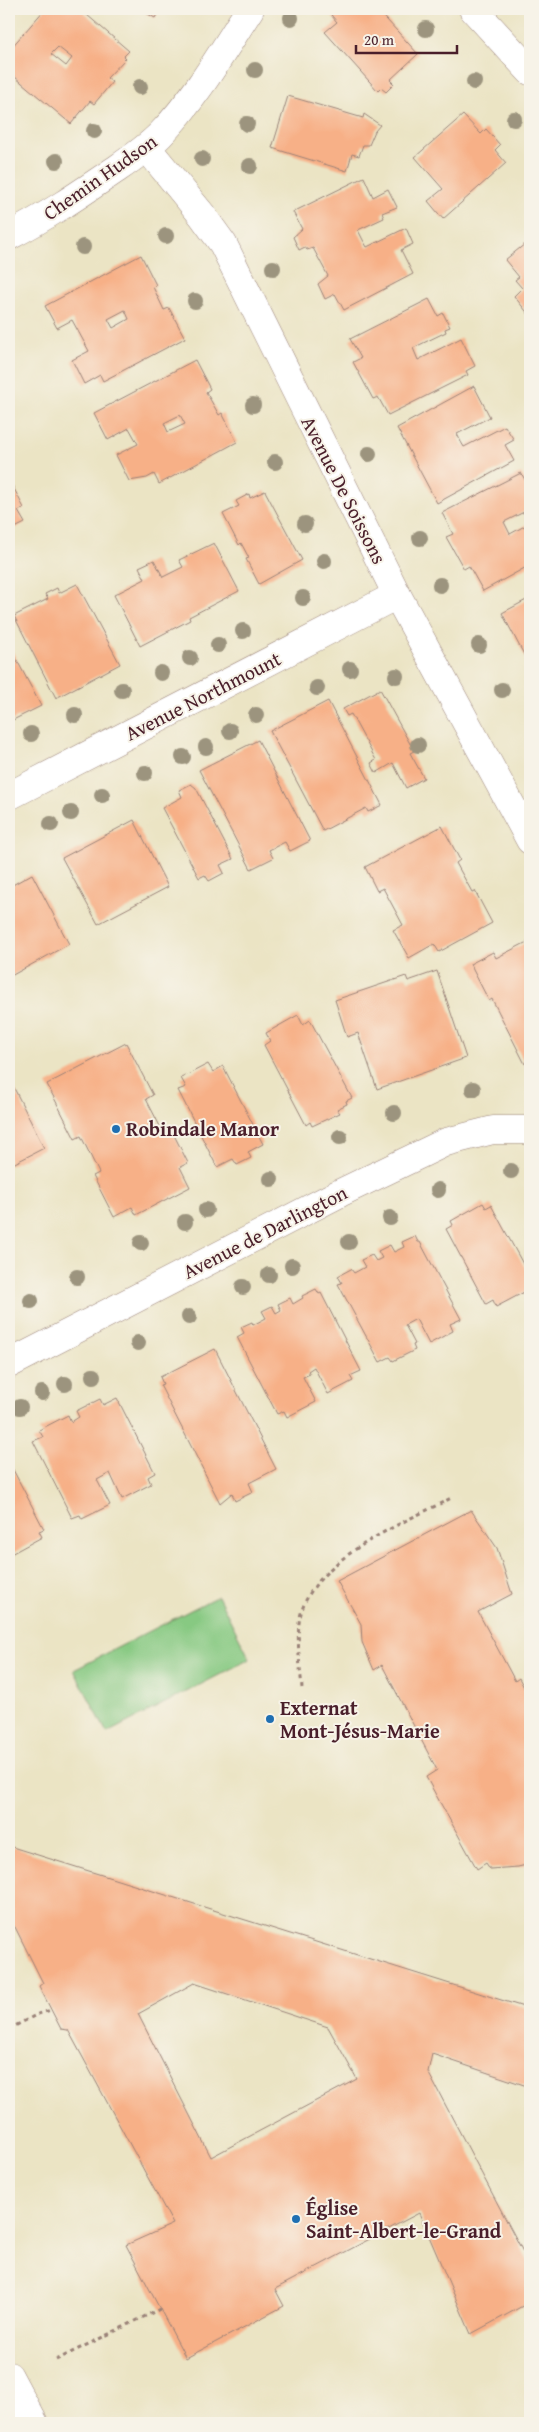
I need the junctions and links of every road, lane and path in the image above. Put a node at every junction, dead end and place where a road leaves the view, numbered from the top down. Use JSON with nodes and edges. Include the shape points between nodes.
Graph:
{"nodes":[{"id":1,"x":250,"y":9,"type":"edge"},
{"id":2,"x":473,"y":9,"type":"edge"},
{"id":3,"x":530,"y":71,"type":"edge"},
{"id":4,"x":147,"y":148,"type":"junction"},
{"id":5,"x":9,"y":236,"type":"edge"},
{"id":6,"x":397,"y":595,"type":"junction"},
{"id":7,"x":9,"y":796,"type":"edge"},
{"id":8,"x":530,"y":840,"type":"edge"},
{"id":9,"x":530,"y":1130,"type":"edge"},
{"id":10,"x":9,"y":1364,"type":"edge"},
{"id":11,"x":451,"y":1498,"type":"dead end"},
{"id":12,"x":302,"y":1688,"type":"dead end"},
{"id":13,"x":51,"y":2010,"type":"dead end"},
{"id":14,"x":9,"y":2029,"type":"edge"},
{"id":15,"x":160,"y":2309,"type":"dead end"},
{"id":16,"x":56,"y":2360,"type":"dead end"},
{"id":17,"x":9,"y":2376,"type":"edge"},
{"id":18,"x":34,"y":2423,"type":"edge"}],
"edges":[{"from":1,"to":4,"type":"street","name":"Chemin Hudson","via":[[199,87]]},
{"from":2,"to":3,"type":"street"},
{"from":4,"to":5,"type":"street","name":"Chemin Hudson","via":[[42,219]]},
{"from":4,"to":6,"type":"street","name":"Avenue De Soissons","via":[[223,244]]},
{"from":6,"to":7,"type":"street","name":"Avenue Northmount"},
{"from":6,"to":8,"type":"street","name":"Avenue De Soissons"},
{"from":9,"to":10,"type":"street","name":"Avenue de Darlington","via":[[493,1130],[446,1142],[340,1193]]},
{"from":11,"to":12,"type":"path","via":[[357,1548],[313,1586],[299,1622]]},
{"from":13,"to":14,"type":"path"},
{"from":15,"to":16,"type":"path"},
{"from":17,"to":18,"type":"street"}]}
